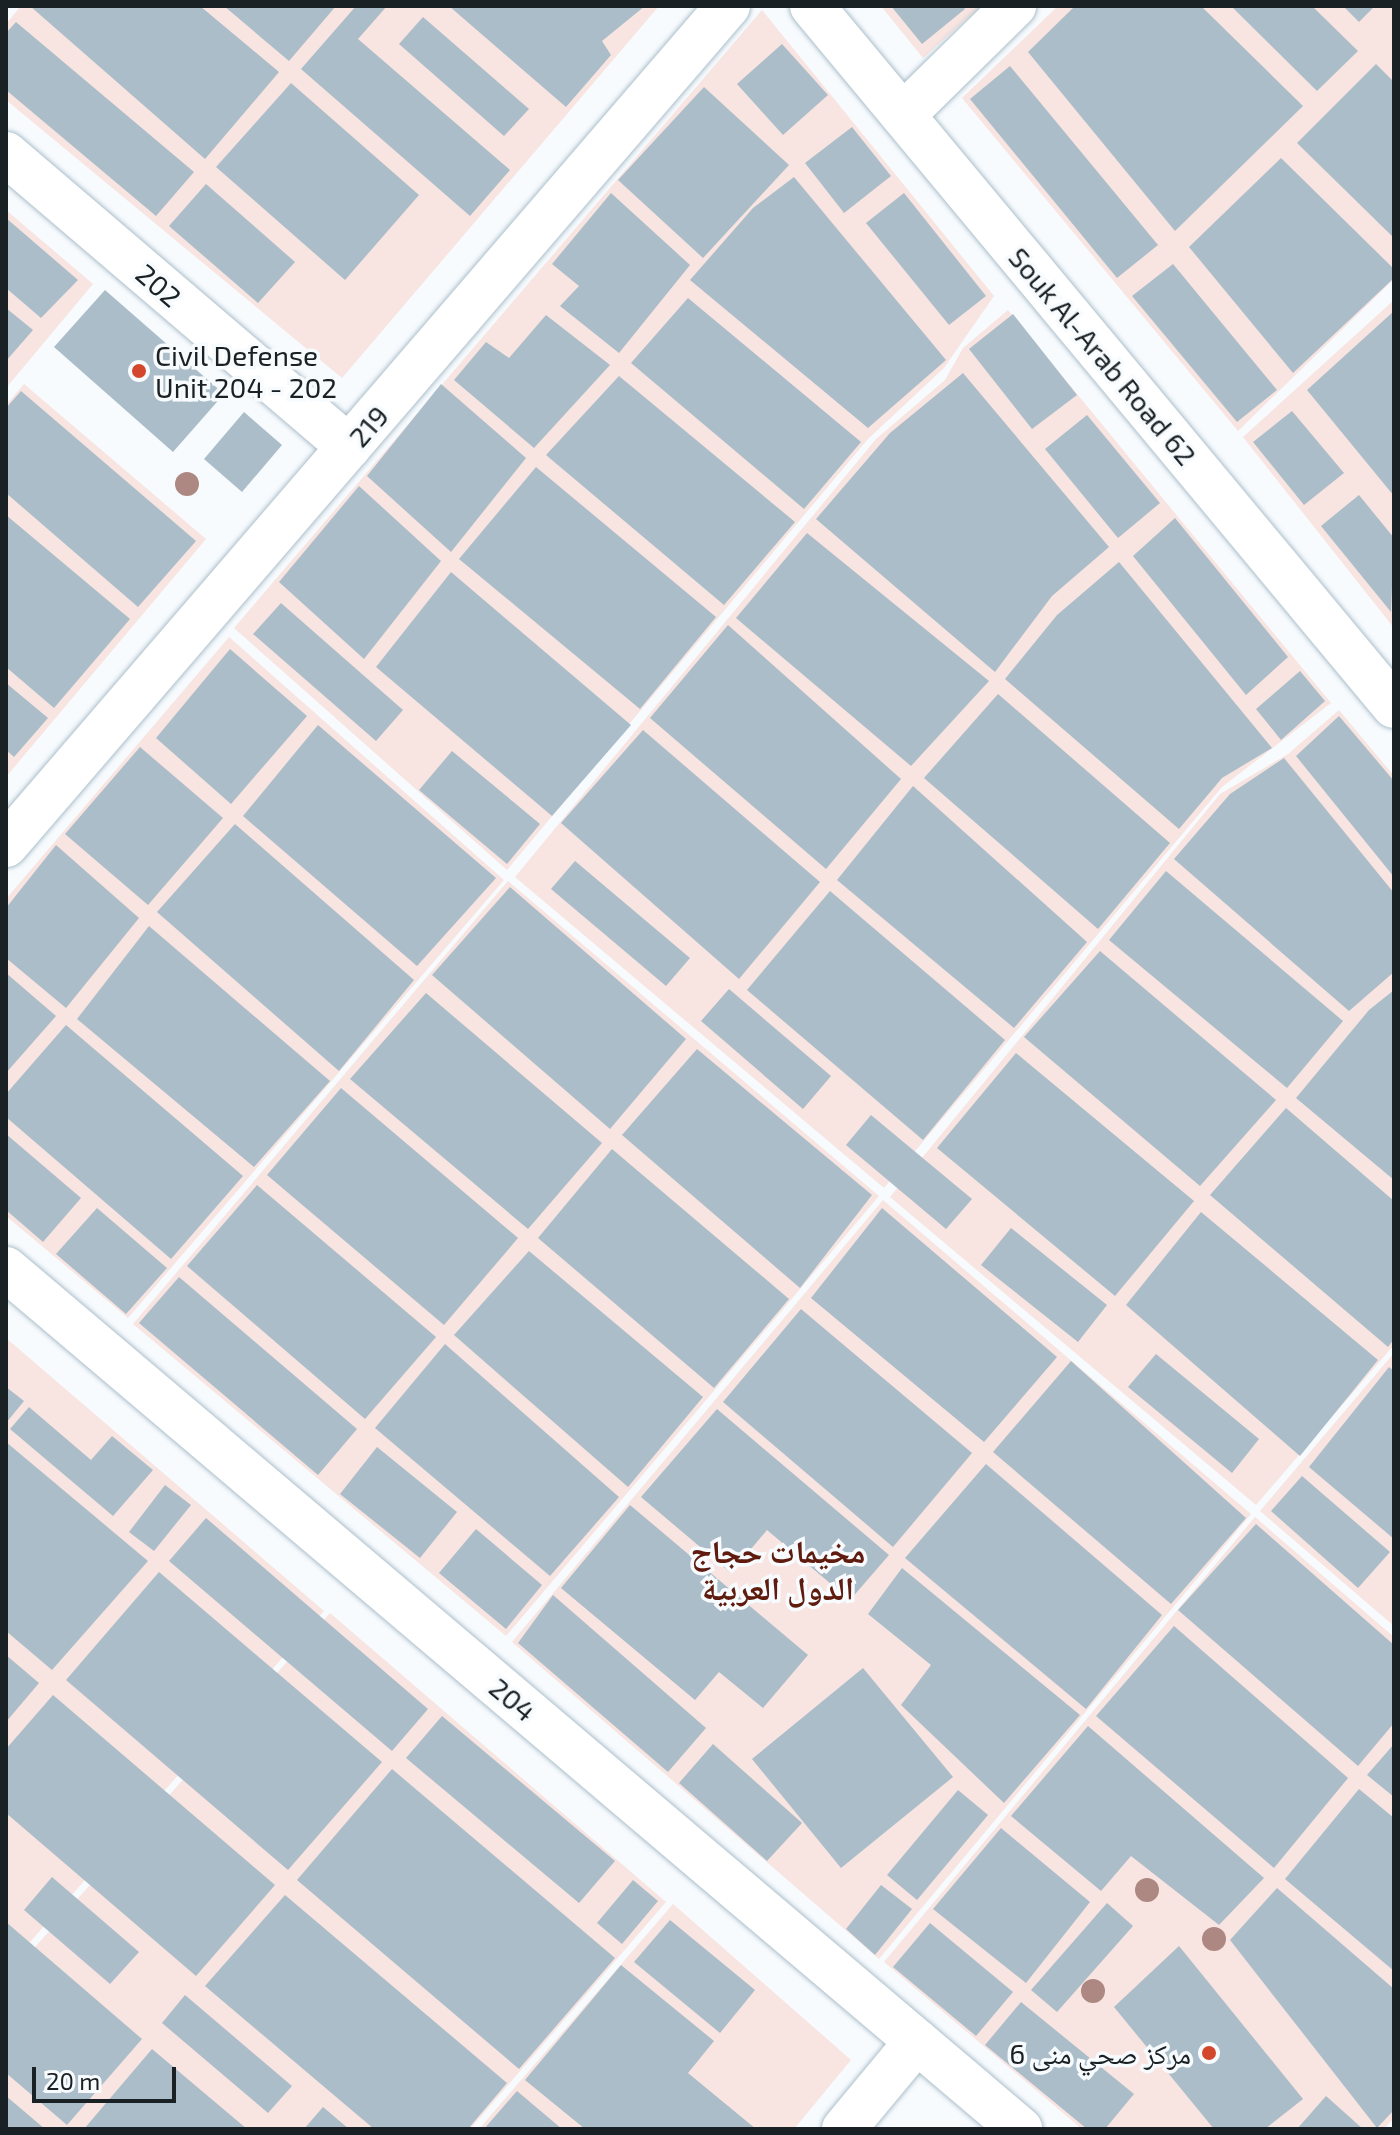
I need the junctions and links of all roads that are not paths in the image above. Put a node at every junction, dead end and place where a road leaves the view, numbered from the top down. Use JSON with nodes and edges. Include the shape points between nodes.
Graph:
{"nodes":[{"id":1,"x":728,"y":6,"type":"edge"},
{"id":2,"x":812,"y":6,"type":"edge"},
{"id":3,"x":1014,"y":6,"type":"edge"},
{"id":4,"x":903,"y":115,"type":"junction"},
{"id":5,"x":6,"y":154,"type":"edge"},
{"id":6,"x":349,"y":447,"type":"junction"},
{"id":7,"x":1394,"y":706,"type":"edge"},
{"id":8,"x":6,"y":845,"type":"edge"},
{"id":9,"x":6,"y":1269,"type":"edge"},
{"id":10,"x":917,"y":2041,"type":"junction"},
{"id":11,"x":844,"y":2129,"type":"edge"},
{"id":12,"x":1020,"y":2129,"type":"edge"}],
"edges":[{"from":1,"to":6,"type":"main road","name":"219"},
{"from":2,"to":4,"type":"main road","name":"Souk Al-Arab Road 62"},
{"from":3,"to":4,"type":"main road"},
{"from":4,"to":7,"type":"main road","name":"Souk Al-Arab Road 62"},
{"from":5,"to":6,"type":"main road","name":"202"},
{"from":6,"to":8,"type":"main road","name":"219"},
{"from":9,"to":10,"type":"main road","name":"204"},
{"from":10,"to":11,"type":"main road"},
{"from":10,"to":12,"type":"main road","name":"204"}]}
